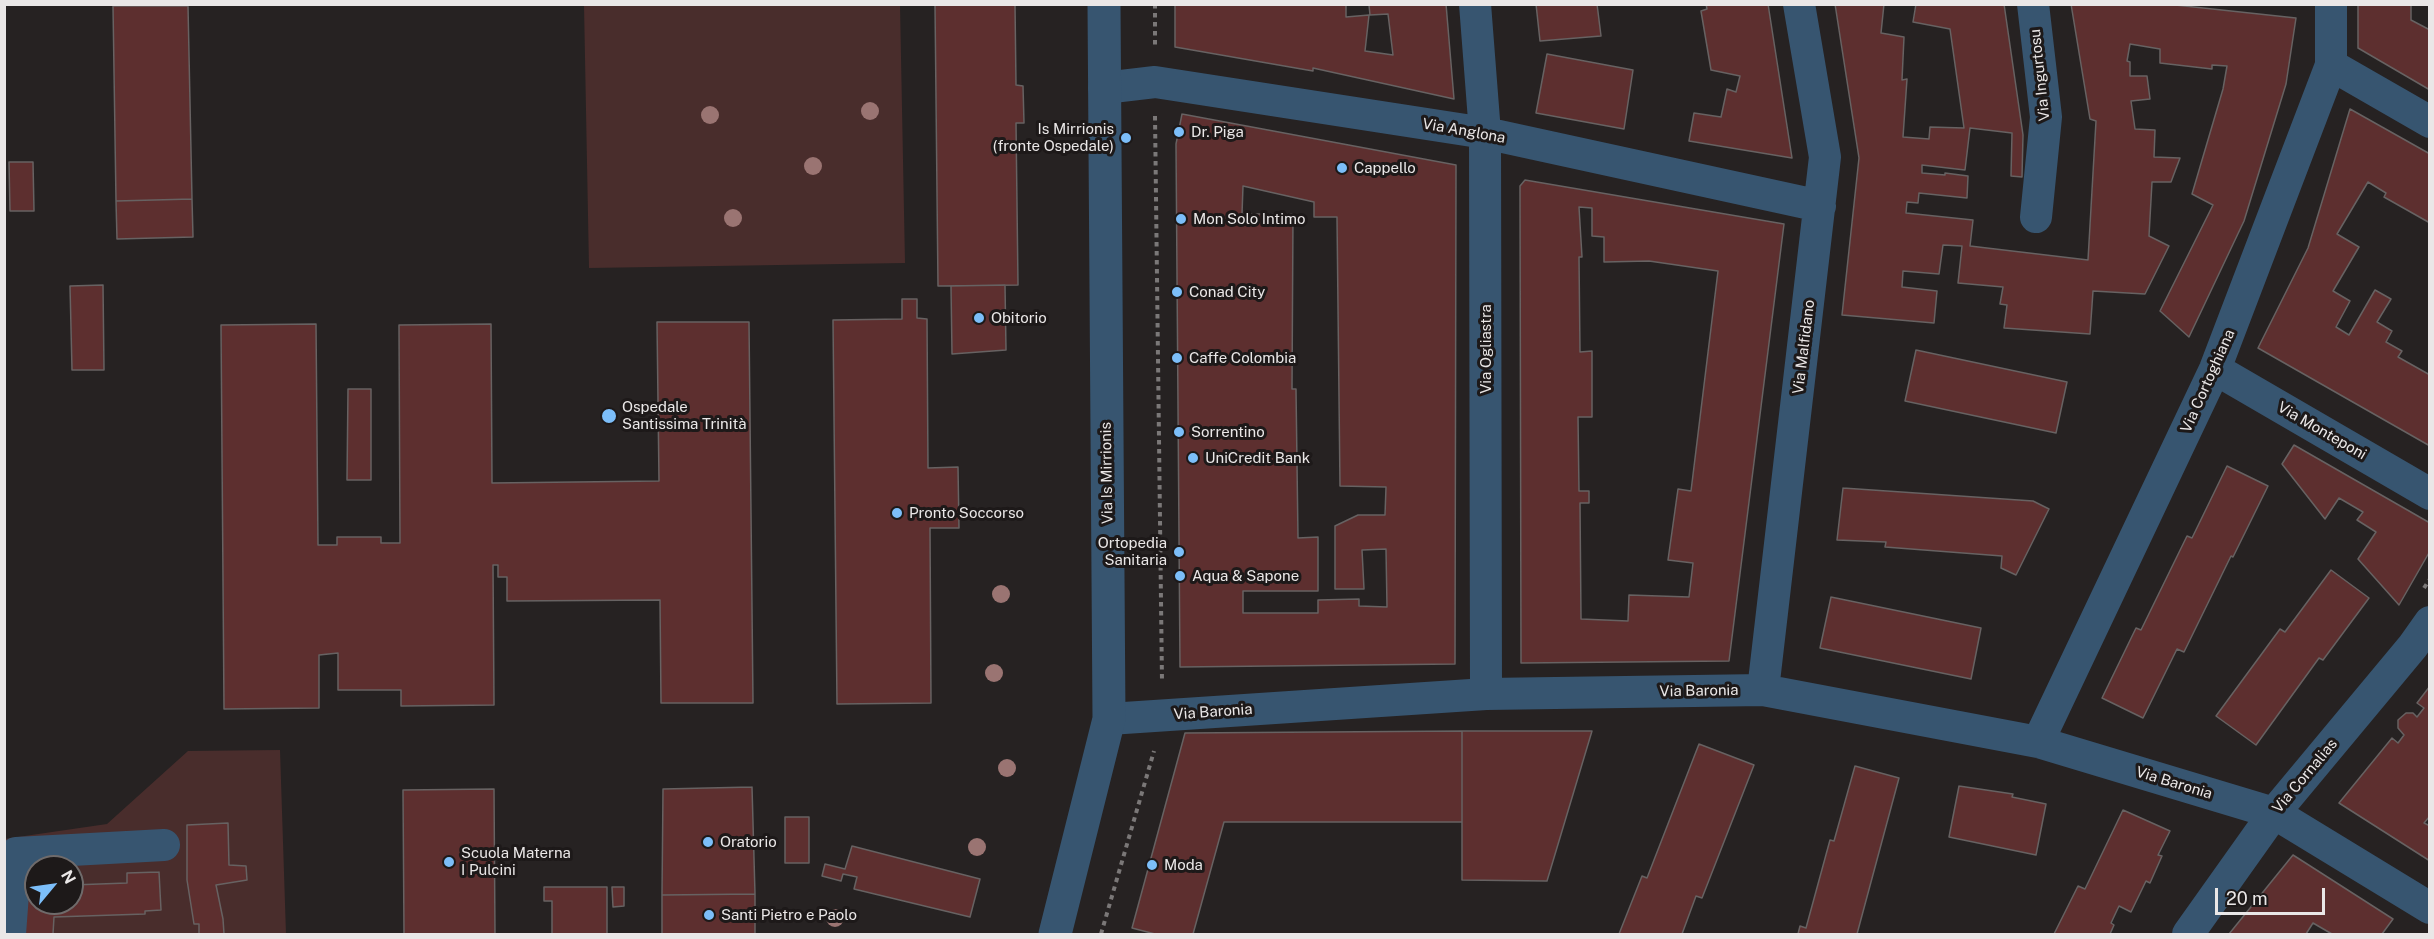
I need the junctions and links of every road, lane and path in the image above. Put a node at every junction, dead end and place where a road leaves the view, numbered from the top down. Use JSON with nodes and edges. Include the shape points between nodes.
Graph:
{"nodes":[{"id":1,"x":1104,"y":4,"type":"edge"},
{"id":2,"x":1155,"y":4,"type":"edge"},
{"id":3,"x":1475,"y":4,"type":"edge"},
{"id":4,"x":1799,"y":4,"type":"edge"},
{"id":5,"x":2032,"y":4,"type":"edge"},
{"id":6,"x":2331,"y":4,"type":"edge"},
{"id":7,"x":2331,"y":65,"type":"junction"},
{"id":8,"x":1155,"y":82,"type":"junction"},
{"id":9,"x":1104,"y":88,"type":"junction"},
{"id":10,"x":2430,"y":122,"type":"edge"},
{"id":11,"x":1485,"y":133,"type":"junction"},
{"id":12,"x":1820,"y":206,"type":"junction"},
{"id":13,"x":2036,"y":217,"type":"dead end"},
{"id":14,"x":2215,"y":369,"type":"junction"},
{"id":15,"x":2430,"y":494,"type":"edge"},
{"id":16,"x":2430,"y":579,"type":"edge"},
{"id":17,"x":2423,"y":589,"type":"dead end"},
{"id":18,"x":2430,"y":622,"type":"edge"},
{"id":19,"x":1763,"y":690,"type":"junction"},
{"id":20,"x":1486,"y":694,"type":"junction"},
{"id":21,"x":1159,"y":716,"type":"junction"},
{"id":22,"x":1109,"y":719,"type":"junction"},
{"id":23,"x":2038,"y":742,"type":"junction"},
{"id":24,"x":2274,"y":813,"type":"junction"},
{"id":25,"x":164,"y":845,"type":"dead end"},
{"id":26,"x":2430,"y":909,"type":"edge"},
{"id":27,"x":10,"y":934,"type":"edge"},
{"id":28,"x":1055,"y":934,"type":"edge"},
{"id":29,"x":1101,"y":934,"type":"edge"},
{"id":30,"x":2187,"y":934,"type":"edge"}],
"edges":[{"from":1,"to":9,"type":"street","name":"Via Is Mirrionis"},
{"from":2,"to":8,"type":"path"},
{"from":3,"to":11,"type":"street","name":"Via Ogliastra"},
{"from":4,"to":12,"type":"street","name":"Via Malfidano","via":[[1825,157]]},
{"from":5,"to":13,"type":"street","name":"Via Ingurtosu","via":[[2046,117]]},
{"from":6,"to":7,"type":"street","name":"Via Cortoghiana"},
{"from":7,"to":10,"type":"street"},
{"from":7,"to":14,"type":"street","name":"Via Cortoghiana"},
{"from":8,"to":9,"type":"street","name":"Via Anglona"},
{"from":8,"to":11,"type":"street","name":"Via Anglona"},
{"from":8,"to":21,"type":"path","via":[[1163,648]]},
{"from":9,"to":22,"type":"street","name":"Via Is Mirrionis"},
{"from":11,"to":12,"type":"street","name":"Via Anglona"},
{"from":11,"to":20,"type":"street","name":"Via Ogliastra"},
{"from":12,"to":19,"type":"street","name":"Via Malfidano"},
{"from":14,"to":15,"type":"street","name":"Via Monteponi"},
{"from":14,"to":23,"type":"street","name":"Via Cortoghiana"},
{"from":16,"to":17,"type":"path"},
{"from":18,"to":24,"type":"street","name":"Via Cornalias"},
{"from":19,"to":20,"type":"street","name":"Via Baronia"},
{"from":19,"to":23,"type":"street","name":"Via Baronia"},
{"from":20,"to":21,"type":"street","name":"Via Baronia"},
{"from":21,"to":22,"type":"street","name":"Via Baronia"},
{"from":21,"to":29,"type":"path","via":[[1158,739]]},
{"from":22,"to":28,"type":"street","name":"Via Is Mirrionis"},
{"from":23,"to":24,"type":"street","name":"Via Baronia"},
{"from":24,"to":26,"type":"street","name":"Via Baronia"},
{"from":24,"to":30,"type":"street","name":"Via Cornalias"},
{"from":25,"to":27,"type":"street","via":[[16,853]]}]}
